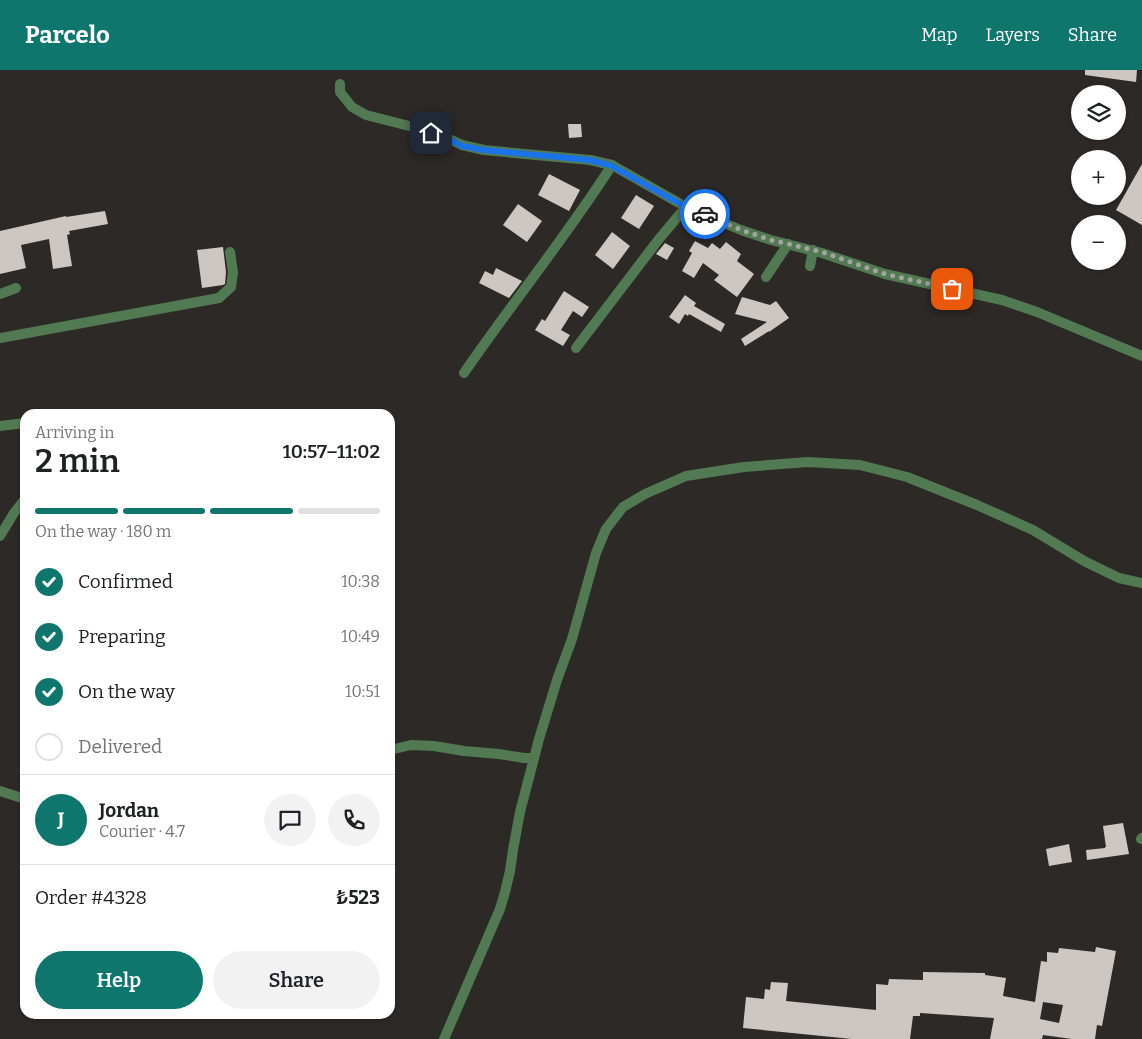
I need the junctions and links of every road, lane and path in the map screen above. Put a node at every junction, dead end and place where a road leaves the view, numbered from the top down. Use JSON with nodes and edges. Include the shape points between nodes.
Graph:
{"nodes":[{"id":1,"x":340,"y":84,"type":"dead end"},
{"id":2,"x":612,"y":166,"type":"junction"},
{"id":3,"x":686,"y":207,"type":"junction"},
{"id":4,"x":788,"y":244,"type":"junction"},
{"id":5,"x":813,"y":250,"type":"junction"},
{"id":6,"x":230,"y":252,"type":"dead end"},
{"id":7,"x":810,"y":266,"type":"dead end"},
{"id":8,"x":766,"y":277,"type":"dead end"},
{"id":9,"x":16,"y":288,"type":"dead end"},
{"id":10,"x":0,"y":294,"type":"edge"},
{"id":11,"x":0,"y":338,"type":"edge"},
{"id":12,"x":576,"y":348,"type":"dead end"},
{"id":13,"x":1142,"y":356,"type":"edge"},
{"id":14,"x":464,"y":373,"type":"dead end"},
{"id":15,"x":20,"y":424,"type":"edge"},
{"id":16,"x":0,"y":426,"type":"edge"},
{"id":17,"x":20,"y":505,"type":"edge"},
{"id":18,"x":0,"y":536,"type":"edge"},
{"id":19,"x":1142,"y":583,"type":"edge"},
{"id":20,"x":395,"y":749,"type":"edge"},
{"id":21,"x":534,"y":758,"type":"junction"},
{"id":22,"x":0,"y":791,"type":"edge"},
{"id":23,"x":20,"y":797,"type":"edge"},
{"id":24,"x":444,"y":1039,"type":"edge"}],
"edges":[{"from":1,"to":2,"type":"street","via":[[340,92],[346,100],[366,115],[445,137],[462,146],[590,160]]},
{"from":2,"to":3,"type":"street"},
{"from":2,"to":14,"type":"street"},
{"from":3,"to":4,"type":"street","via":[[741,230]]},
{"from":3,"to":12,"type":"street"},
{"from":4,"to":5,"type":"street"},
{"from":4,"to":8,"type":"street"},
{"from":5,"to":7,"type":"street"},
{"from":5,"to":13,"type":"street","via":[[885,274],[1002,300]]},
{"from":6,"to":11,"type":"street","via":[[232,287],[219,298]]},
{"from":9,"to":10,"type":"street"},
{"from":15,"to":16,"type":"street"},
{"from":17,"to":18,"type":"street"},
{"from":19,"to":21,"type":"street","via":[[1119,578],[1033,530],[907,476],[860,464],[808,462],[744,466],[686,476],[623,507],[606,529]]},
{"from":20,"to":21,"type":"street","via":[[410,745],[434,746]]},
{"from":21,"to":24,"type":"street","via":[[520,812],[506,892]]},
{"from":22,"to":23,"type":"street"}]}
